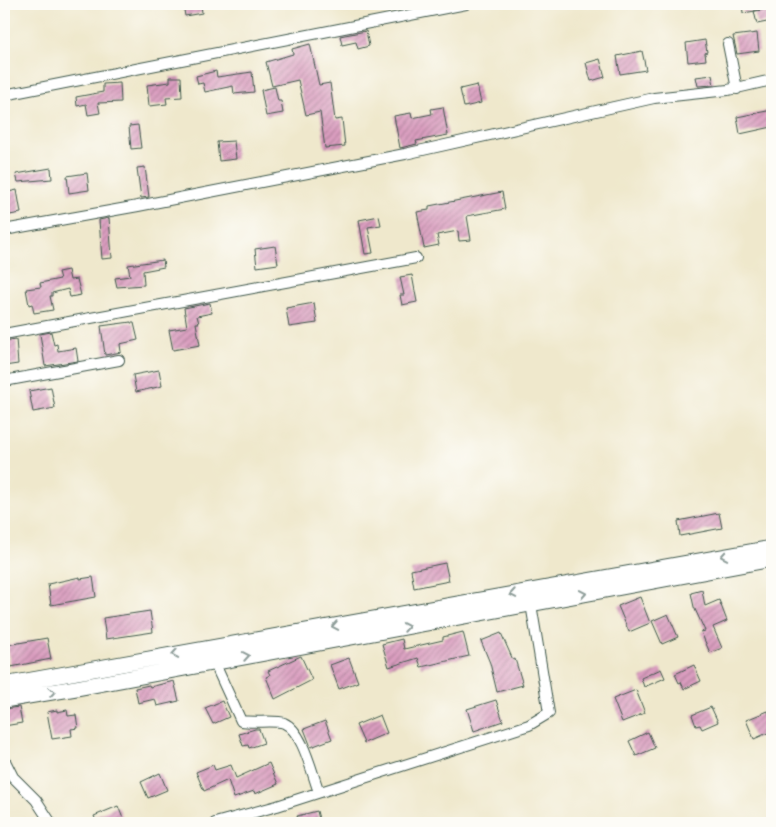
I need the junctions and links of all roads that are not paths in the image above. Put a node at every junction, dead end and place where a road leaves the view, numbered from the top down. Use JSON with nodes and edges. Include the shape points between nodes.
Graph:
{"nodes":[{"id":1,"x":466,"y":4,"type":"edge"},
{"id":2,"x":728,"y":44,"type":"dead end"},
{"id":3,"x":772,"y":80,"type":"edge"},
{"id":4,"x":737,"y":88,"type":"junction"},
{"id":5,"x":4,"y":95,"type":"edge"},
{"id":6,"x":4,"y":230,"type":"edge"},
{"id":7,"x":416,"y":258,"type":"dead end"},
{"id":8,"x":4,"y":334,"type":"edge"},
{"id":9,"x":120,"y":360,"type":"dead end"},
{"id":10,"x":4,"y":382,"type":"edge"},
{"id":11,"x":772,"y":548,"type":"edge"},
{"id":12,"x":772,"y":559,"type":"edge"},
{"id":13,"x":545,"y":595,"type":"junction"},
{"id":14,"x":531,"y":604,"type":"junction"},
{"id":15,"x":214,"y":662,"type":"junction"},
{"id":16,"x":4,"y":685,"type":"edge"},
{"id":17,"x":4,"y":700,"type":"edge"},
{"id":18,"x":4,"y":759,"type":"edge"},
{"id":19,"x":319,"y":792,"type":"junction"},
{"id":20,"x":51,"y":823,"type":"edge"},
{"id":21,"x":215,"y":823,"type":"edge"}],
"edges":[{"from":1,"to":5,"type":"street"},
{"from":2,"to":4,"type":"street"},
{"from":3,"to":4,"type":"street"},
{"from":4,"to":6,"type":"street","via":[[654,98],[405,154]]},
{"from":7,"to":8,"type":"street"},
{"from":9,"to":10,"type":"street"},
{"from":11,"to":13,"type":"main road","one_way":true},
{"from":13,"to":12,"type":"main road","one_way":true},
{"from":13,"to":14,"type":"main road"},
{"from":13,"to":16,"type":"main road","one_way":true},
{"from":15,"to":14,"type":"main road","one_way":true},
{"from":14,"to":19,"type":"street","via":[[549,713],[529,725]]},
{"from":17,"to":15,"type":"main road","one_way":true},
{"from":15,"to":19,"type":"street","via":[[241,721],[283,722],[292,729],[301,743]]},
{"from":18,"to":20,"type":"street","via":[[13,777],[36,800]]},
{"from":19,"to":21,"type":"street"}]}
